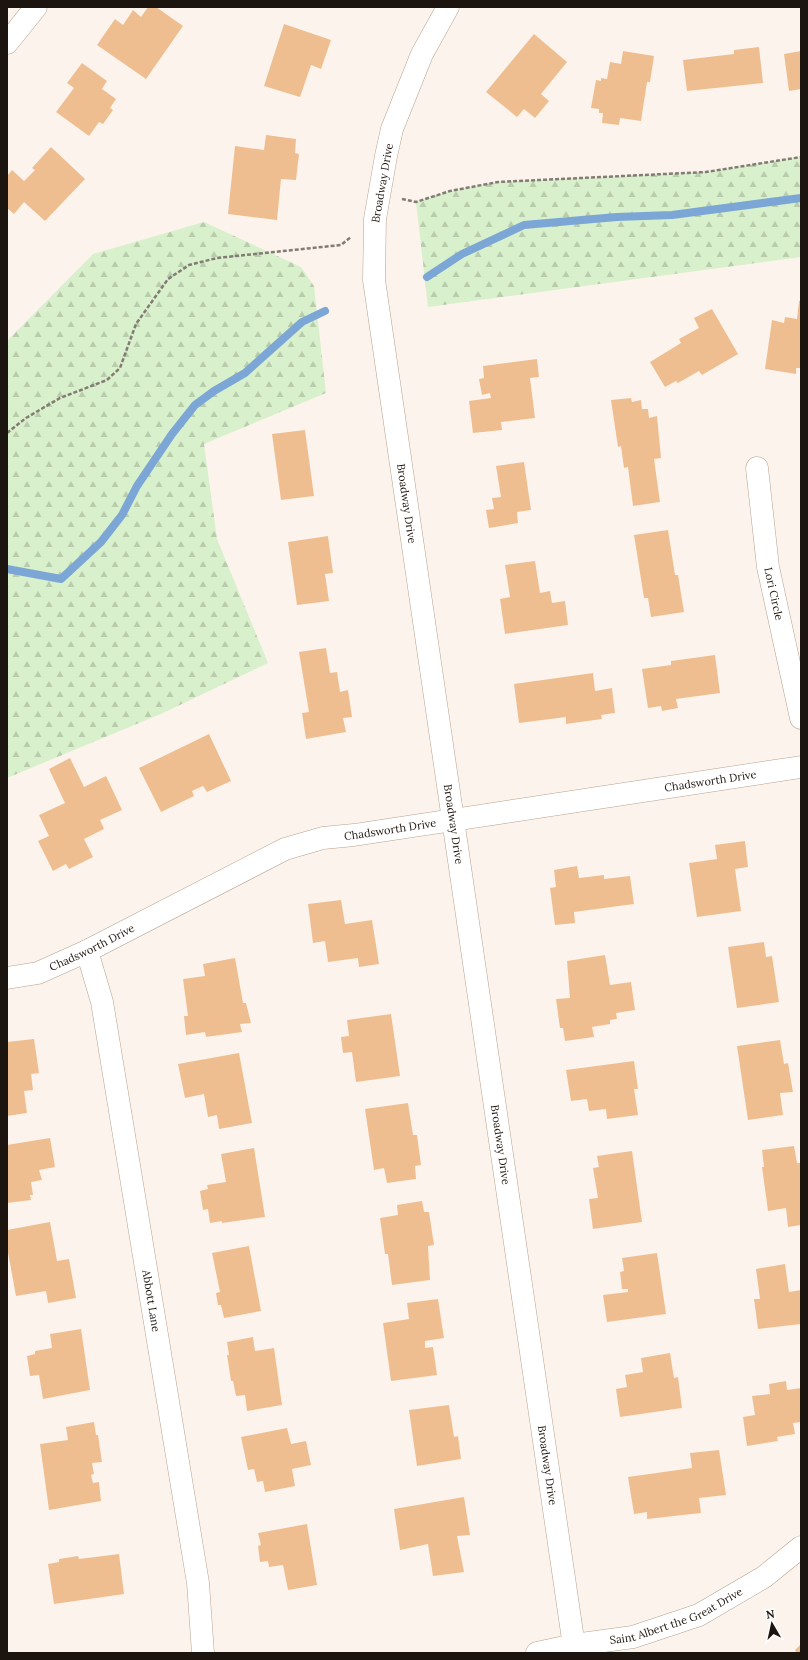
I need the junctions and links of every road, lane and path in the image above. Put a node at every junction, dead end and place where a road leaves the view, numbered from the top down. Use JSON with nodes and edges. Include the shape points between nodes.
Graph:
{"nodes":[{"id":1,"x":448,"y":7,"type":"edge"},
{"id":2,"x":30,"y":9,"type":"edge"},
{"id":3,"x":7,"y":43,"type":"edge"},
{"id":4,"x":801,"y":157,"type":"edge"},
{"id":5,"x":401,"y":199,"type":"dead end"},
{"id":6,"x":341,"y":245,"type":"dead end"},
{"id":7,"x":7,"y":433,"type":"edge"},
{"id":8,"x":758,"y":468,"type":"dead end"},
{"id":9,"x":801,"y":718,"type":"edge"},
{"id":10,"x":801,"y":767,"type":"edge"},
{"id":11,"x":453,"y":820,"type":"junction"},
{"id":12,"x":87,"y":951,"type":"junction"},
{"id":13,"x":7,"y":978,"type":"edge"},
{"id":14,"x":801,"y":1547,"type":"edge"},
{"id":15,"x":574,"y":1649,"type":"edge"},
{"id":16,"x":203,"y":1653,"type":"edge"},
{"id":17,"x":537,"y":1653,"type":"edge"}],
"edges":[{"from":1,"to":11,"type":"street","name":"Broadway Drive","via":[[422,54],[392,129],[375,219],[374,280]]},
{"from":2,"to":3,"type":"street"},
{"from":4,"to":5,"type":"path","via":[[706,172],[498,182],[450,191],[416,202]]},
{"from":6,"to":7,"type":"path","via":[[217,258],[189,265],[168,279],[136,324],[120,368],[108,380],[60,398],[26,418]]},
{"from":8,"to":9,"type":"street","name":"Lori Circle","via":[[768,567]]},
{"from":10,"to":11,"type":"street","name":"Chadsworth Drive"},
{"from":11,"to":12,"type":"street","name":"Chadsworth Drive","via":[[323,838],[285,849]]},
{"from":11,"to":15,"type":"street","name":"Broadway Drive"},
{"from":12,"to":13,"type":"street","name":"Chadsworth Drive","via":[[38,973]]},
{"from":12,"to":16,"type":"street","name":"Abbott Lane","via":[[102,1002],[198,1582]]},
{"from":14,"to":15,"type":"street","name":"Saint Albert the Great Drive","via":[[764,1577],[699,1615],[633,1637]]},
{"from":15,"to":17,"type":"street","name":"Saint Albert the Great Drive"}]}
